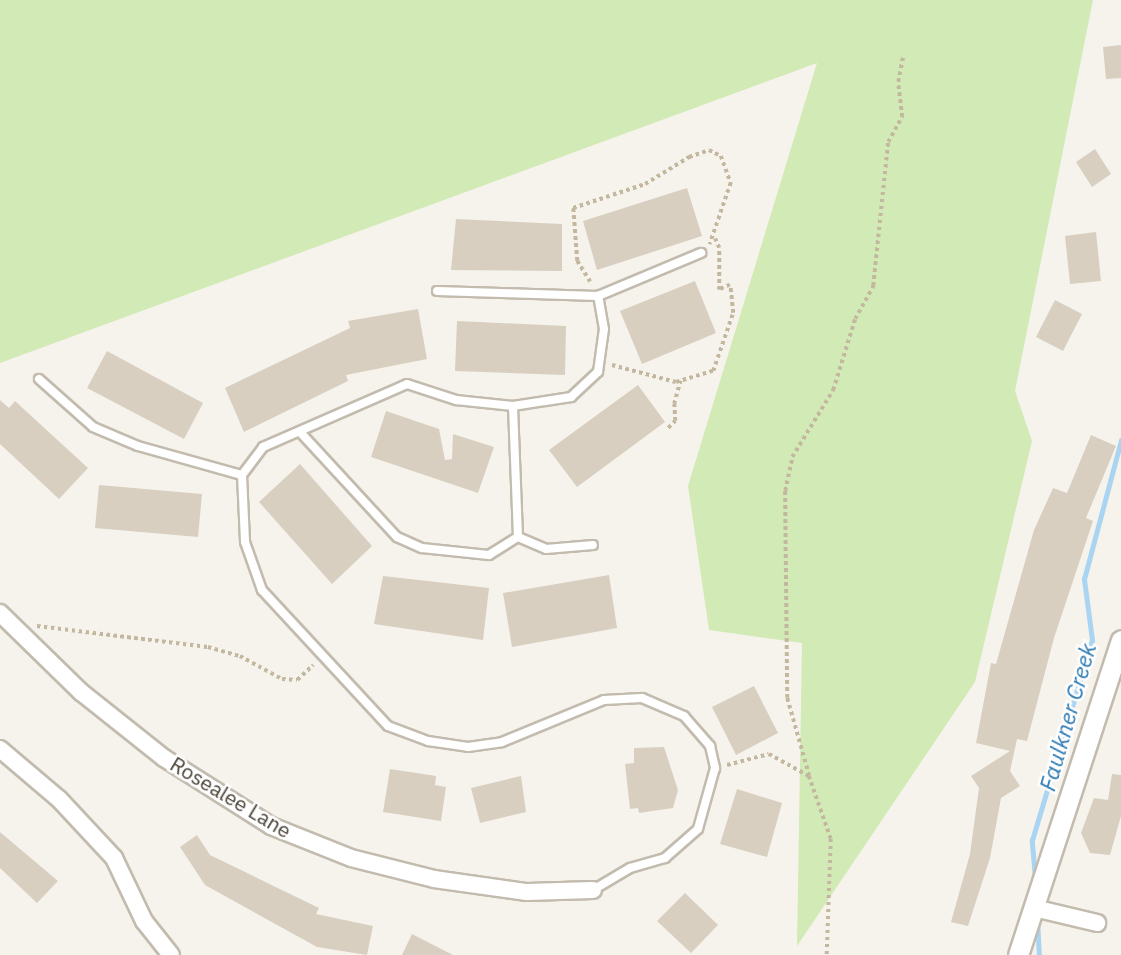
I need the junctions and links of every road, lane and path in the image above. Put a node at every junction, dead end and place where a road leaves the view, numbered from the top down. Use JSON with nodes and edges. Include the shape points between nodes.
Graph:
{"nodes":[{"id":1,"x":903,"y":57,"type":"dead end"},
{"id":2,"x":715,"y":239,"type":"junction"},
{"id":3,"x":701,"y":253,"type":"joint"},
{"id":4,"x":437,"y":291,"type":"dead end"},
{"id":5,"x":598,"y":296,"type":"junction"},
{"id":6,"x":596,"y":363,"type":"junction"},
{"id":7,"x":39,"y":379,"type":"dead end"},
{"id":8,"x":680,"y":381,"type":"junction"},
{"id":9,"x":513,"y":406,"type":"junction"},
{"id":10,"x":668,"y":428,"type":"dead end"},
{"id":11,"x":300,"y":432,"type":"junction"},
{"id":12,"x":242,"y":475,"type":"junction"},
{"id":13,"x":518,"y":537,"type":"junction"},
{"id":14,"x":593,"y":545,"type":"dead end"},
{"id":15,"x":4,"y":617,"type":"edge"},
{"id":16,"x":1121,"y":640,"type":"edge"},
{"id":17,"x":321,"y":657,"type":"junction"},
{"id":18,"x":0,"y":749,"type":"edge"},
{"id":19,"x":715,"y":768,"type":"junction"},
{"id":20,"x":809,"y":776,"type":"junction"},
{"id":21,"x":593,"y":890,"type":"joint"},
{"id":22,"x":1034,"y":908,"type":"junction"},
{"id":23,"x":1097,"y":923,"type":"dead end"},
{"id":24,"x":171,"y":955,"type":"edge"},
{"id":25,"x":827,"y":955,"type":"edge"},
{"id":26,"x":1018,"y":955,"type":"edge"}],
"edges":[{"from":1,"to":20,"type":"path","via":[[898,82],[902,117],[888,142],[873,286],[855,319],[833,390],[792,457],[785,491],[787,698]]},
{"from":2,"to":3,"type":"path"},
{"from":2,"to":5,"type":"path","via":[[731,183],[721,156],[709,150],[645,184],[573,208],[577,261]]},
{"from":2,"to":8,"type":"path","via":[[719,290],[730,285],[733,313],[713,371]]},
{"from":3,"to":5,"type":"lane"},
{"from":4,"to":5,"type":"lane"},
{"from":5,"to":6,"type":"lane","via":[[604,329]]},
{"from":6,"to":8,"type":"path"},
{"from":6,"to":9,"type":"lane","via":[[598,372],[571,397]]},
{"from":7,"to":12,"type":"lane","via":[[93,427],[138,446]]},
{"from":8,"to":10,"type":"path","via":[[675,422]]},
{"from":9,"to":11,"type":"lane","via":[[456,400],[407,384]]},
{"from":9,"to":13,"type":"lane"},
{"from":11,"to":12,"type":"lane","via":[[263,447]]},
{"from":11,"to":13,"type":"lane","via":[[397,537],[422,548],[489,555]]},
{"from":12,"to":17,"type":"lane","via":[[245,542],[262,590]]},
{"from":13,"to":14,"type":"lane","via":[[546,549]]},
{"from":15,"to":17,"type":"path","via":[[80,635],[208,647],[240,656],[282,679],[297,680]]},
{"from":15,"to":21,"type":"street","name":"Rosealee Lane","via":[[81,692],[164,758],[271,826],[351,858],[434,879],[527,892]]},
{"from":16,"to":22,"type":"street"},
{"from":17,"to":19,"type":"lane","via":[[388,726],[428,741],[467,747],[502,742],[604,700],[642,698],[684,716],[710,746]]},
{"from":18,"to":24,"type":"street","via":[[59,799],[114,858],[144,921]]},
{"from":19,"to":20,"type":"path","via":[[769,754]]},
{"from":19,"to":21,"type":"lane","via":[[698,829],[665,858],[630,868]]},
{"from":20,"to":25,"type":"path","via":[[831,839]]},
{"from":22,"to":23,"type":"street"},
{"from":22,"to":26,"type":"street"}]}
